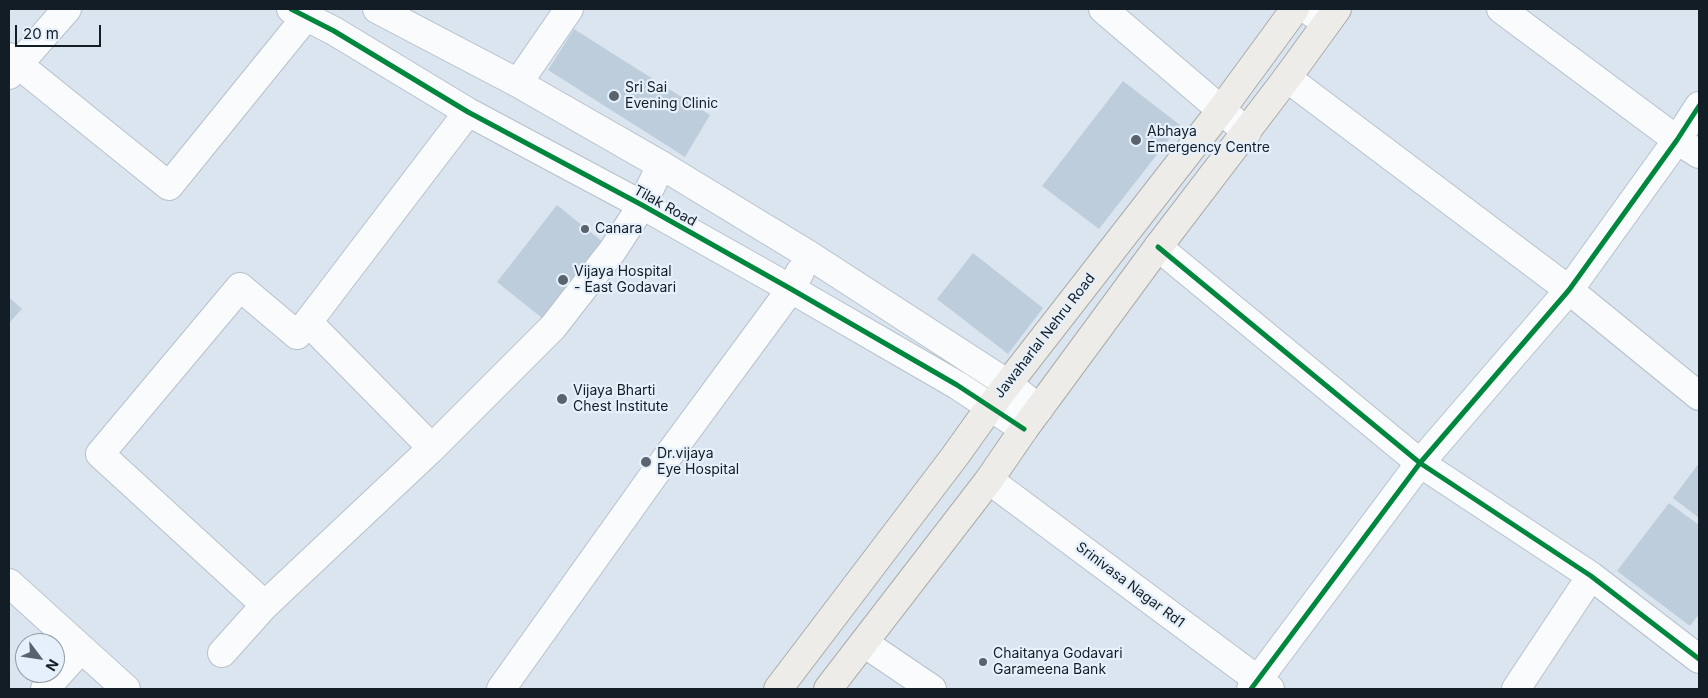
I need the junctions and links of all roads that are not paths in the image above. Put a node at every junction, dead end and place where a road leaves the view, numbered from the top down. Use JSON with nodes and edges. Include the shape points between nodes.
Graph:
{"nodes":[{"id":1,"x":67,"y":9,"type":"edge"},
{"id":2,"x":378,"y":9,"type":"edge"},
{"id":3,"x":569,"y":9,"type":"edge"},
{"id":4,"x":1103,"y":9,"type":"edge"},
{"id":5,"x":1295,"y":9,"type":"edge"},
{"id":6,"x":1501,"y":9,"type":"edge"},
{"id":7,"x":299,"y":13,"type":"edge"},
{"id":8,"x":1324,"y":14,"type":"edge"},
{"id":9,"x":12,"y":66,"type":"edge"},
{"id":10,"x":1287,"y":78,"type":"junction"},
{"id":11,"x":518,"y":83,"type":"junction"},
{"id":12,"x":1699,"y":106,"type":"edge"},
{"id":13,"x":1221,"y":110,"type":"junction"},
{"id":14,"x":468,"y":112,"type":"junction"},
{"id":15,"x":1247,"y":132,"type":"junction"},
{"id":16,"x":1688,"y":147,"type":"edge"},
{"id":17,"x":661,"y":165,"type":"junction"},
{"id":18,"x":642,"y":205,"type":"junction"},
{"id":19,"x":1158,"y":247,"type":"junction"},
{"id":20,"x":809,"y":255,"type":"junction"},
{"id":21,"x":791,"y":289,"type":"junction"},
{"id":22,"x":1569,"y":290,"type":"junction"},
{"id":23,"x":308,"y":322,"type":"junction"},
{"id":24,"x":1008,"y":384,"type":"junction"},
{"id":25,"x":1699,"y":396,"type":"edge"},
{"id":26,"x":990,"y":407,"type":"junction"},
{"id":27,"x":1032,"y":419,"type":"junction"},
{"id":28,"x":432,"y":448,"type":"junction"},
{"id":29,"x":1420,"y":463,"type":"junction"},
{"id":30,"x":989,"y":480,"type":"junction"},
{"id":31,"x":1591,"y":576,"type":"junction"},
{"id":32,"x":9,"y":583,"type":"edge"},
{"id":33,"x":265,"y":605,"type":"junction"},
{"id":34,"x":864,"y":643,"type":"junction"},
{"id":35,"x":80,"y":649,"type":"junction"},
{"id":36,"x":222,"y":653,"type":"dead end"},
{"id":37,"x":1699,"y":659,"type":"edge"},
{"id":38,"x":1260,"y":687,"type":"edge"},
{"id":39,"x":45,"y":689,"type":"edge"},
{"id":40,"x":126,"y":689,"type":"edge"},
{"id":41,"x":501,"y":689,"type":"edge"},
{"id":42,"x":778,"y":689,"type":"edge"},
{"id":43,"x":828,"y":689,"type":"edge"},
{"id":44,"x":932,"y":689,"type":"edge"},
{"id":45,"x":1516,"y":689,"type":"edge"}],
"edges":[{"from":1,"to":9,"type":"street"},
{"from":2,"to":11,"type":"street"},
{"from":3,"to":11,"type":"street"},
{"from":4,"to":13,"type":"street"},
{"from":5,"to":13,"type":"main road","name":"Jawaharlal Nehru Road"},
{"from":6,"to":16,"type":"street"},
{"from":7,"to":9,"type":"street","via":[[169,186]]},
{"from":7,"to":14,"type":"street","name":"Tilak Road","via":[[334,30]]},
{"from":8,"to":10,"type":"main road"},
{"from":10,"to":15,"type":"main road"},
{"from":10,"to":22,"type":"street"},
{"from":11,"to":17,"type":"street"},
{"from":12,"to":16,"type":"street"},
{"from":13,"to":15,"type":"street"},
{"from":13,"to":24,"type":"main road","name":"Jawaharlal Nehru Road"},
{"from":14,"to":18,"type":"street","name":"Tilak Road"},
{"from":14,"to":23,"type":"street"},
{"from":15,"to":19,"type":"main road"},
{"from":16,"to":22,"type":"street"},
{"from":17,"to":18,"type":"street"},
{"from":17,"to":20,"type":"street"},
{"from":18,"to":21,"type":"street","name":"Tilak Road"},
{"from":18,"to":28,"type":"street","via":[[614,250],[553,327]]},
{"from":19,"to":27,"type":"main road"},
{"from":19,"to":29,"type":"street"},
{"from":20,"to":21,"type":"street"},
{"from":20,"to":24,"type":"street"},
{"from":21,"to":26,"type":"street","name":"Tilak Road"},
{"from":21,"to":41,"type":"street","via":[[650,479]]},
{"from":22,"to":25,"type":"street"},
{"from":22,"to":29,"type":"street"},
{"from":23,"to":28,"type":"street"},
{"from":23,"to":33,"type":"street","via":[[298,335],[240,287],[100,454]]},
{"from":24,"to":26,"type":"main road","name":"Jawaharlal Nehru Road"},
{"from":24,"to":27,"type":"street"},
{"from":26,"to":27,"type":"street","name":"Tilak Road"},
{"from":26,"to":42,"type":"main road","name":"Jawaharlal Nehru Road"},
{"from":27,"to":30,"type":"main road"},
{"from":28,"to":33,"type":"street"},
{"from":29,"to":31,"type":"street"},
{"from":29,"to":38,"type":"street"},
{"from":30,"to":34,"type":"main road"},
{"from":30,"to":38,"type":"street","name":"Srinivasa Nagar Rd1"},
{"from":31,"to":37,"type":"street"},
{"from":31,"to":45,"type":"street"},
{"from":32,"to":35,"type":"street"},
{"from":33,"to":36,"type":"street"},
{"from":34,"to":43,"type":"main road"},
{"from":34,"to":44,"type":"street"},
{"from":35,"to":39,"type":"street"},
{"from":35,"to":40,"type":"street"}]}
